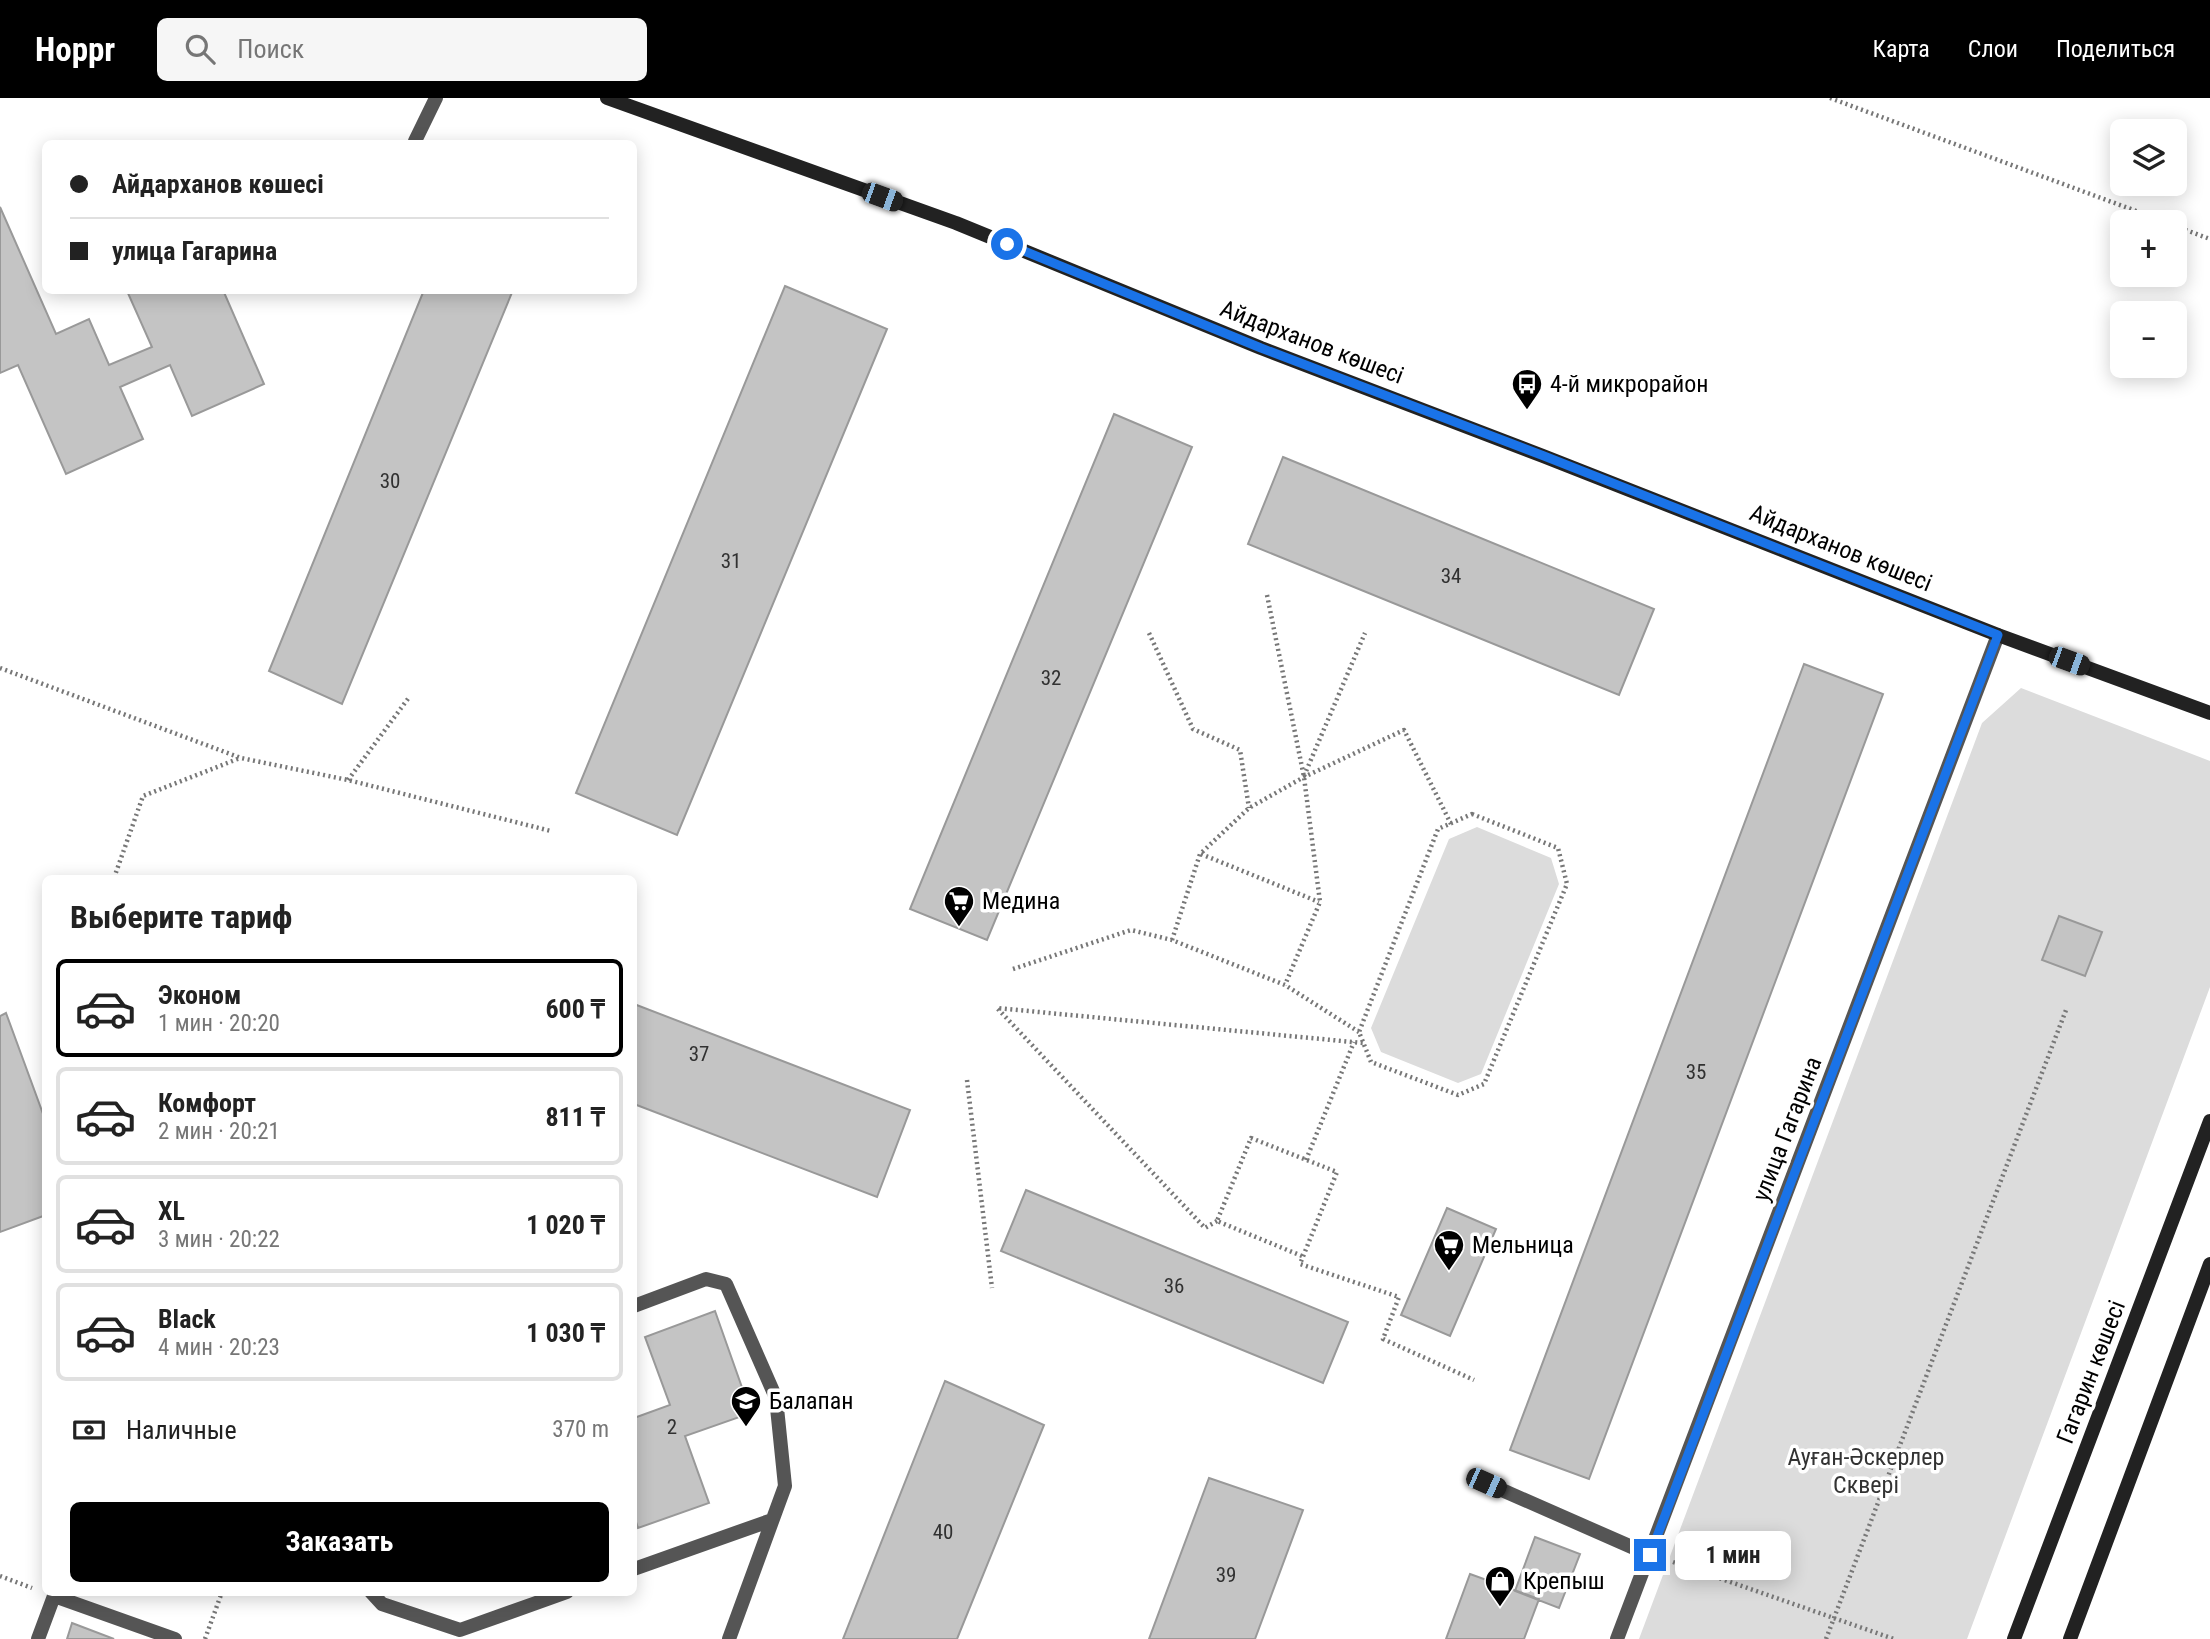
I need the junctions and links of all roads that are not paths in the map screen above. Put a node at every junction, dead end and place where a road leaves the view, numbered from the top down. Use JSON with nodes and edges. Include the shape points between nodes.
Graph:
{"nodes":[{"id":1,"x":436,"y":98,"type":"edge"},
{"id":2,"x":607,"y":98,"type":"edge"},
{"id":3,"x":415,"y":140,"type":"edge"},
{"id":4,"x":1998,"y":635,"type":"junction"},
{"id":5,"x":2210,"y":713,"type":"edge"},
{"id":6,"x":2210,"y":1121,"type":"edge"},
{"id":7,"x":2210,"y":1264,"type":"edge"},
{"id":8,"x":637,"y":1305,"type":"edge"},
{"id":9,"x":1486,"y":1483,"type":"dead end"},
{"id":10,"x":772,"y":1520,"type":"junction"},
{"id":11,"x":1650,"y":1555,"type":"junction"},
{"id":12,"x":637,"y":1568,"type":"edge"},
{"id":13,"x":375,"y":1596,"type":"edge"},
{"id":14,"x":556,"y":1596,"type":"edge"},
{"id":15,"x":38,"y":1639,"type":"edge"},
{"id":16,"x":175,"y":1639,"type":"edge"},
{"id":17,"x":729,"y":1639,"type":"edge"},
{"id":18,"x":1617,"y":1639,"type":"edge"},
{"id":19,"x":2014,"y":1639,"type":"edge"},
{"id":20,"x":2070,"y":1639,"type":"edge"}],
"edges":[{"from":1,"to":3,"type":"street"},
{"from":2,"to":4,"type":"street","name":"Айдарханов көшесі","via":[[956,223],[1261,348]]},
{"from":4,"to":5,"type":"street","name":"Айдарханов көшесі"},
{"from":4,"to":11,"type":"street","name":"улица Гагарина"},
{"from":6,"to":19,"type":"street","name":"Гагарин көшесі"},
{"from":7,"to":20,"type":"street"},
{"from":8,"to":10,"type":"street","via":[[706,1279],[726,1284],[776,1398],[785,1486]]},
{"from":9,"to":11,"type":"street"},
{"from":10,"to":12,"type":"street"},
{"from":10,"to":17,"type":"street"},
{"from":11,"to":18,"type":"street","name":"улица Гагарина"},
{"from":13,"to":14,"type":"street","via":[[382,1604],[460,1630]]},
{"from":15,"to":16,"type":"street","via":[[54,1596]]}]}
